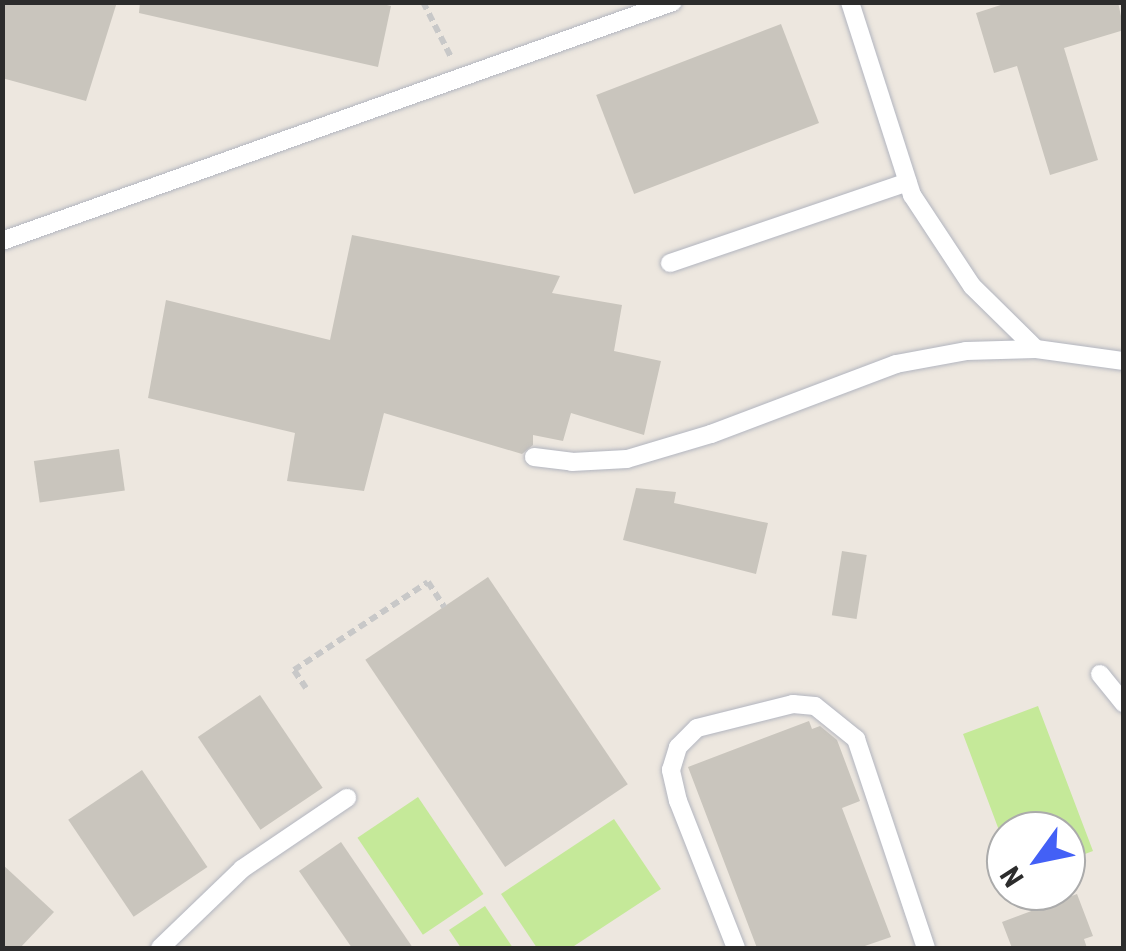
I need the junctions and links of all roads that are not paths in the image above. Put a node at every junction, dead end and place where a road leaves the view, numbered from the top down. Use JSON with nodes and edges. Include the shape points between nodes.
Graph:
{"nodes":[{"id":1,"x":673,"y":2,"type":"edge"},
{"id":2,"x":850,"y":2,"type":"edge"},
{"id":3,"x":908,"y":182,"type":"junction"},
{"id":4,"x":2,"y":240,"type":"edge"},
{"id":5,"x":670,"y":262,"type":"dead end"},
{"id":6,"x":1036,"y":349,"type":"junction"},
{"id":7,"x":1124,"y":360,"type":"edge"},
{"id":8,"x":534,"y":457,"type":"dead end"},
{"id":9,"x":1100,"y":674,"type":"dead end"},
{"id":10,"x":1124,"y":704,"type":"edge"},
{"id":11,"x":348,"y":798,"type":"dead end"},
{"id":12,"x":160,"y":948,"type":"edge"},
{"id":13,"x":736,"y":948,"type":"edge"},
{"id":14,"x":926,"y":948,"type":"edge"}],
"edges":[{"from":1,"to":4,"type":"lane"},
{"from":2,"to":3,"type":"lane"},
{"from":3,"to":5,"type":"lane"},
{"from":3,"to":6,"type":"lane","via":[[972,286]]},
{"from":6,"to":7,"type":"lane"},
{"from":6,"to":8,"type":"lane","via":[[966,351],[896,364],[627,459]]},
{"from":9,"to":10,"type":"lane"},
{"from":11,"to":12,"type":"lane","via":[[242,868]]},
{"from":13,"to":14,"type":"lane","via":[[671,770],[678,747],[696,728],[793,704],[824,712],[856,740]]}]}
